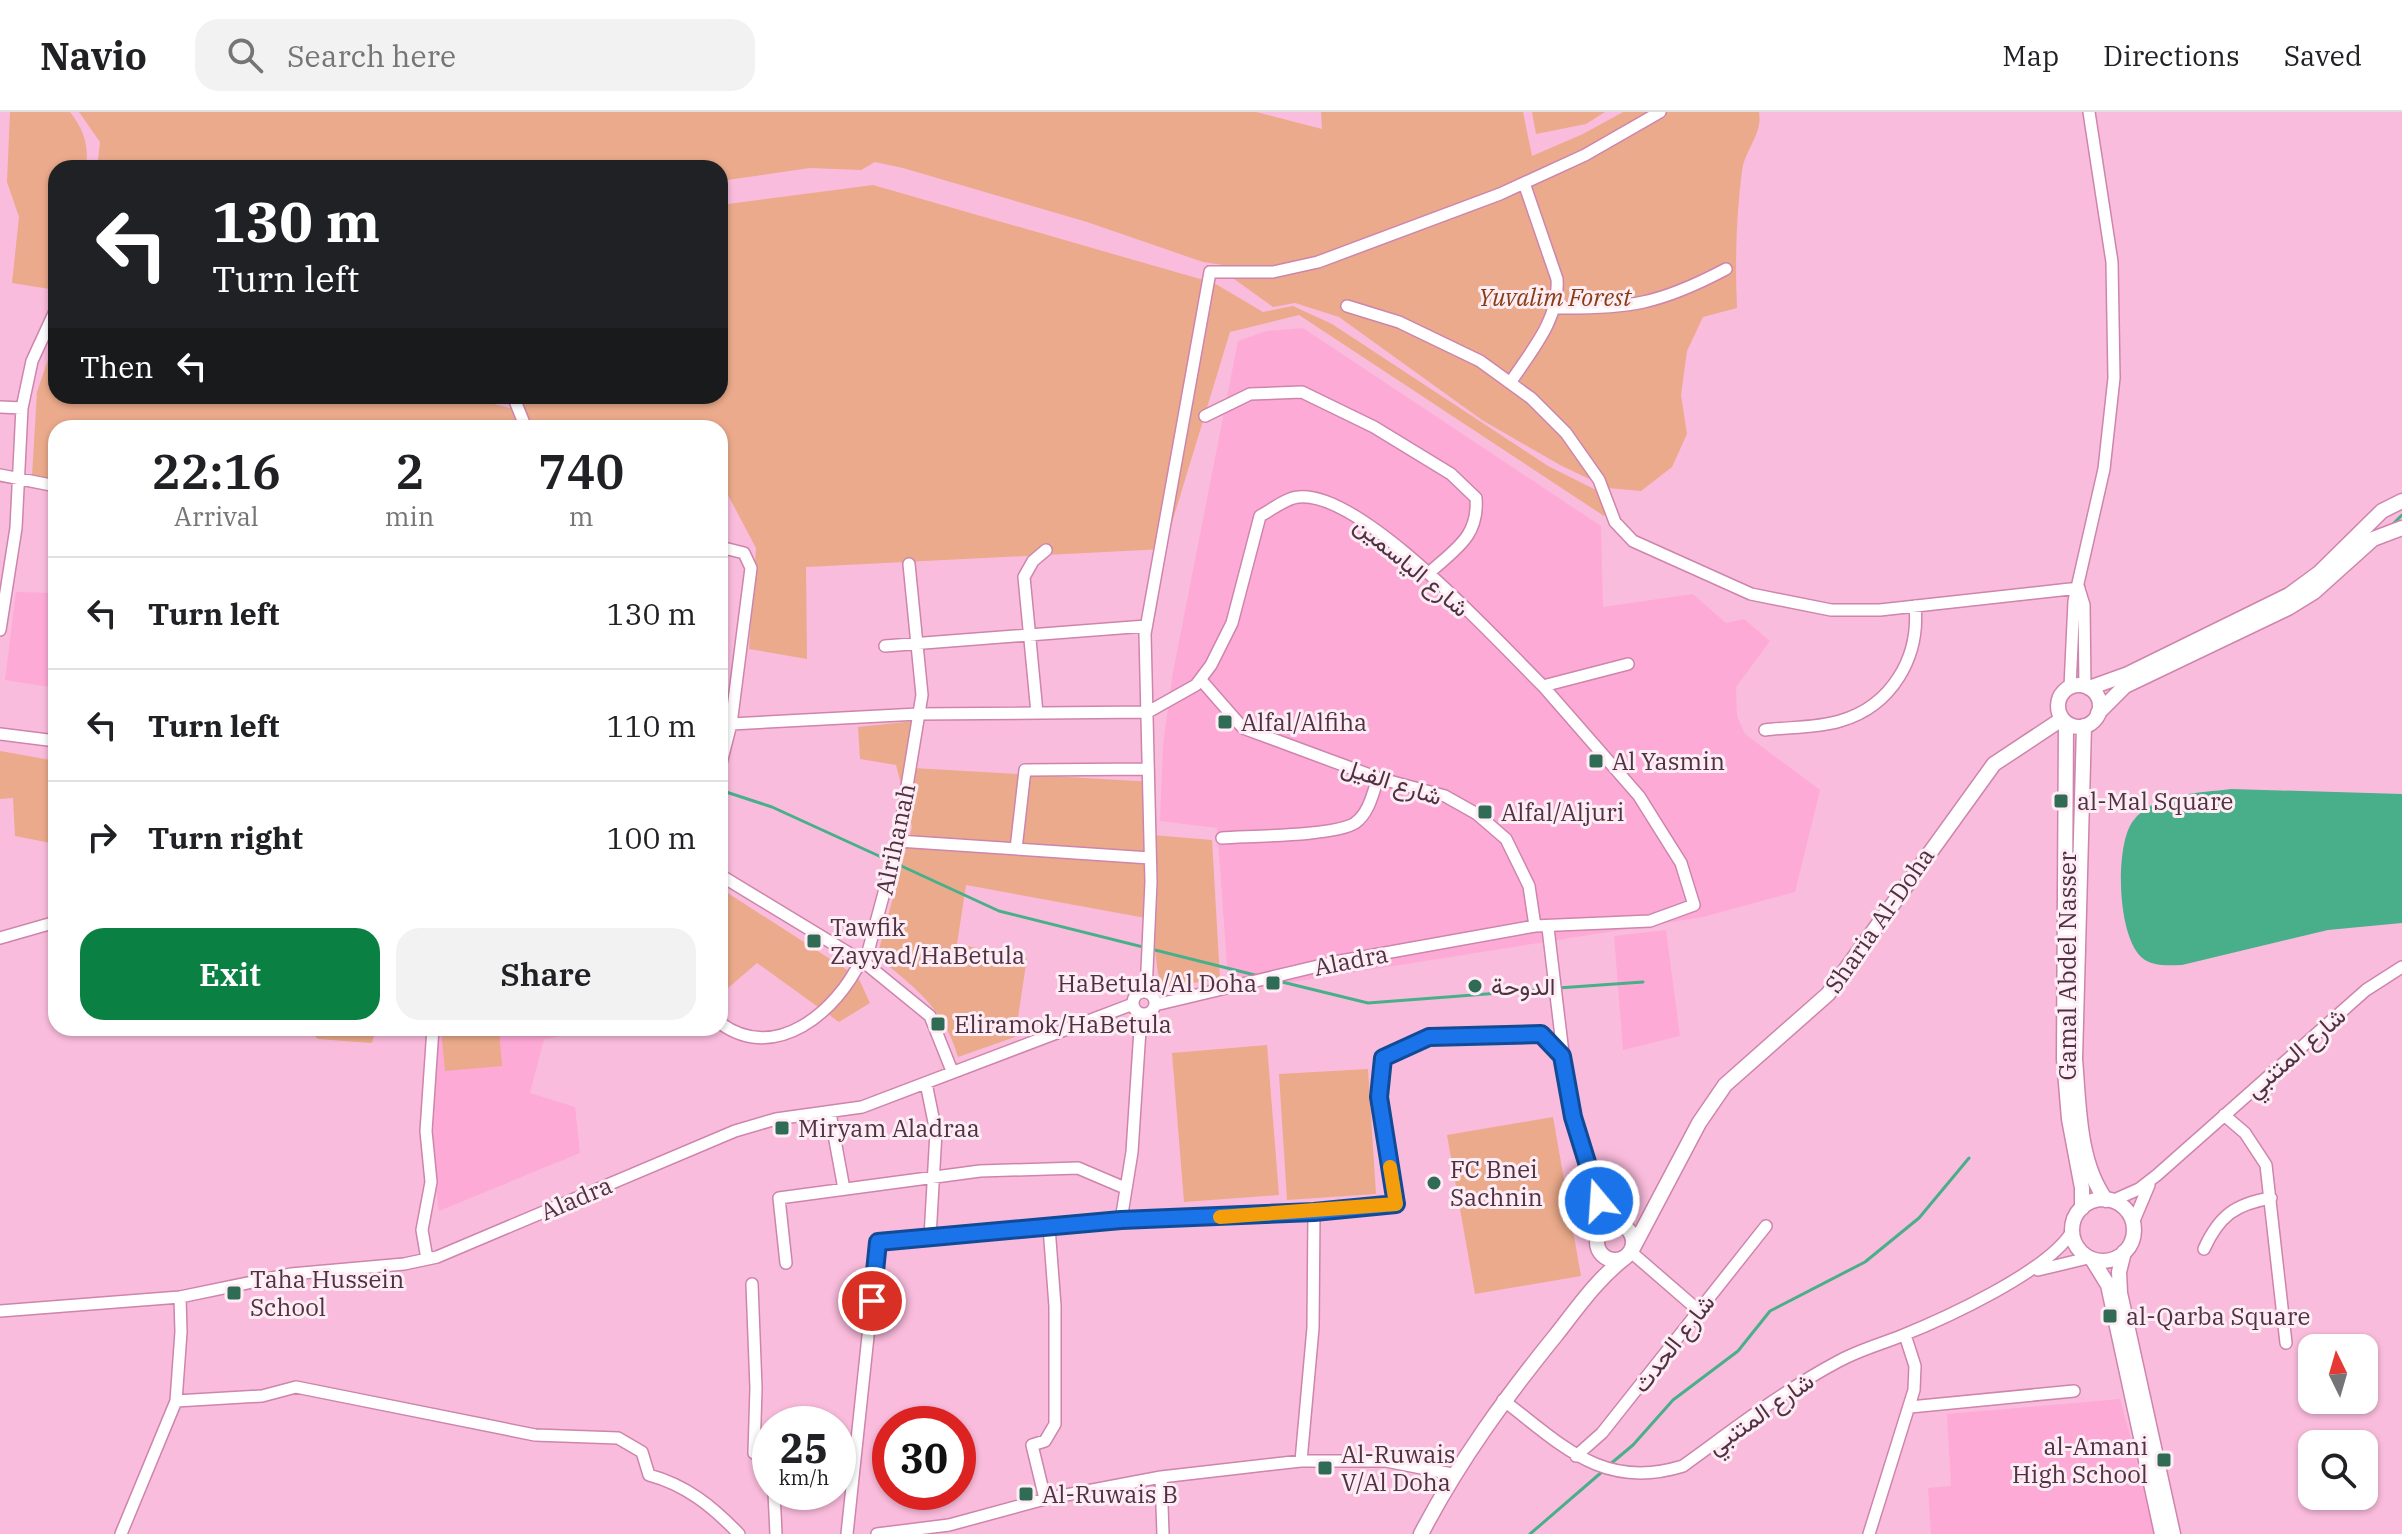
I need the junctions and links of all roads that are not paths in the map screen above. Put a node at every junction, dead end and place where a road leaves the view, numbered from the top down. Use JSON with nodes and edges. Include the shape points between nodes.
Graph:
{"nodes":[{"id":1,"x":1660,"y":112,"type":"edge"},
{"id":2,"x":2089,"y":112,"type":"edge"},
{"id":3,"x":1524,"y":183,"type":"junction"},
{"id":4,"x":1726,"y":269,"type":"dead end"},
{"id":5,"x":1347,"y":306,"type":"dead end"},
{"id":6,"x":1554,"y":308,"type":"junction"},
{"id":7,"x":48,"y":326,"type":"edge"},
{"id":8,"x":1510,"y":383,"type":"junction"},
{"id":9,"x":0,"y":407,"type":"edge"},
{"id":10,"x":22,"y":408,"type":"junction"},
{"id":11,"x":1205,"y":416,"type":"dead end"},
{"id":12,"x":0,"y":475,"type":"edge"},
{"id":13,"x":17,"y":479,"type":"junction"},
{"id":14,"x":48,"y":485,"type":"edge"},
{"id":15,"x":2402,"y":501,"type":"edge"},
{"id":16,"x":2402,"y":528,"type":"edge"},
{"id":17,"x":728,"y":549,"type":"edge"},
{"id":18,"x":1046,"y":550,"type":"dead end"},
{"id":19,"x":909,"y":564,"type":"dead end"},
{"id":20,"x":1429,"y":573,"type":"junction"},
{"id":21,"x":2079,"y":588,"type":"junction"},
{"id":22,"x":1915,"y":606,"type":"junction"},
{"id":23,"x":1146,"y":626,"type":"junction"},
{"id":24,"x":0,"y":630,"type":"edge"},
{"id":25,"x":1028,"y":635,"type":"junction"},
{"id":26,"x":917,"y":643,"type":"junction"},
{"id":27,"x":885,"y":646,"type":"dead end"},
{"id":28,"x":1628,"y":664,"type":"dead end"},
{"id":29,"x":1201,"y":680,"type":"junction"},
{"id":30,"x":1543,"y":686,"type":"junction"},
{"id":31,"x":2081,"y":687,"type":"junction"},
{"id":32,"x":1148,"y":712,"type":"junction"},
{"id":33,"x":1037,"y":713,"type":"junction"},
{"id":34,"x":2098,"y":713,"type":"junction"},
{"id":35,"x":918,"y":714,"type":"junction"},
{"id":36,"x":2064,"y":721,"type":"junction"},
{"id":37,"x":731,"y":724,"type":"junction"},
{"id":38,"x":2084,"y":726,"type":"junction"},
{"id":39,"x":1765,"y":730,"type":"dead end"},
{"id":40,"x":0,"y":734,"type":"edge"},
{"id":41,"x":728,"y":736,"type":"edge"},
{"id":42,"x":48,"y":740,"type":"edge"},
{"id":43,"x":1148,"y":769,"type":"junction"},
{"id":44,"x":1378,"y":778,"type":"junction"},
{"id":45,"x":1222,"y":838,"type":"dead end"},
{"id":46,"x":898,"y":841,"type":"junction"},
{"id":47,"x":1016,"y":849,"type":"junction"},
{"id":48,"x":1150,"y":858,"type":"junction"},
{"id":49,"x":728,"y":875,"type":"edge"},
{"id":50,"x":728,"y":878,"type":"edge"},
{"id":51,"x":734,"y":881,"type":"junction"},
{"id":52,"x":48,"y":924,"type":"edge"},
{"id":53,"x":1535,"y":926,"type":"junction"},
{"id":54,"x":1548,"y":928,"type":"junction"},
{"id":55,"x":0,"y":938,"type":"edge"},
{"id":56,"x":863,"y":962,"type":"junction"},
{"id":57,"x":2402,"y":967,"type":"edge"},
{"id":58,"x":1146,"y":992,"type":"junction"},
{"id":59,"x":1133,"y":1004,"type":"junction"},
{"id":60,"x":1155,"y":1005,"type":"junction"},
{"id":61,"x":1141,"y":1014,"type":"junction"},
{"id":62,"x":728,"y":1029,"type":"edge"},
{"id":63,"x":432,"y":1036,"type":"edge"},
{"id":64,"x":1562,"y":1056,"type":"junction"},
{"id":65,"x":952,"y":1071,"type":"junction"},
{"id":66,"x":926,"y":1083,"type":"junction"},
{"id":67,"x":830,"y":1113,"type":"junction"},
{"id":68,"x":2224,"y":1115,"type":"junction"},
{"id":69,"x":2157,"y":1175,"type":"junction"},
{"id":70,"x":934,"y":1179,"type":"junction"},
{"id":71,"x":1125,"y":1188,"type":"junction"},
{"id":72,"x":844,"y":1189,"type":"junction"},
{"id":73,"x":2271,"y":1198,"type":"junction"},
{"id":74,"x":2109,"y":1200,"type":"junction"},
{"id":75,"x":1599,"y":1201,"type":"junction"},
{"id":76,"x":2082,"y":1208,"type":"junction"},
{"id":77,"x":1654,"y":1210,"type":"junction"},
{"id":78,"x":1314,"y":1212,"type":"junction"},
{"id":79,"x":1121,"y":1220,"type":"junction"},
{"id":80,"x":2133,"y":1223,"type":"junction"},
{"id":81,"x":1623,"y":1226,"type":"junction"},
{"id":82,"x":1766,"y":1226,"type":"dead end"},
{"id":83,"x":1049,"y":1227,"type":"junction"},
{"id":84,"x":2071,"y":1233,"type":"junction"},
{"id":85,"x":930,"y":1237,"type":"junction"},
{"id":86,"x":1597,"y":1241,"type":"junction"},
{"id":87,"x":2204,"y":1249,"type":"dead end"},
{"id":88,"x":1630,"y":1252,"type":"junction"},
{"id":89,"x":2124,"y":1252,"type":"junction"},
{"id":90,"x":427,"y":1259,"type":"junction"},
{"id":91,"x":2090,"y":1259,"type":"junction"},
{"id":92,"x":786,"y":1263,"type":"dead end"},
{"id":93,"x":2022,"y":1275,"type":"junction"},
{"id":94,"x":752,"y":1284,"type":"dead end"},
{"id":95,"x":1592,"y":1289,"type":"junction"},
{"id":96,"x":180,"y":1297,"type":"junction"},
{"id":97,"x":1698,"y":1310,"type":"junction"},
{"id":98,"x":0,"y":1311,"type":"edge"},
{"id":99,"x":1905,"y":1335,"type":"junction"},
{"id":100,"x":2286,"y":1343,"type":"dead end"},
{"id":101,"x":2074,"y":1391,"type":"dead end"},
{"id":102,"x":1503,"y":1400,"type":"junction"},
{"id":103,"x":176,"y":1401,"type":"junction"},
{"id":104,"x":755,"y":1406,"type":"edge"},
{"id":105,"x":1910,"y":1407,"type":"junction"},
{"id":106,"x":1576,"y":1456,"type":"junction"},
{"id":107,"x":1301,"y":1461,"type":"junction"},
{"id":108,"x":1452,"y":1474,"type":"junction"},
{"id":109,"x":1161,"y":1477,"type":"junction"},
{"id":110,"x":1045,"y":1499,"type":"junction"},
{"id":111,"x":775,"y":1510,"type":"edge"},
{"id":112,"x":953,"y":1530,"type":"edge"},
{"id":113,"x":121,"y":1534,"type":"edge"},
{"id":114,"x":739,"y":1534,"type":"edge"},
{"id":115,"x":776,"y":1534,"type":"edge"},
{"id":116,"x":847,"y":1534,"type":"edge"},
{"id":117,"x":877,"y":1534,"type":"edge"},
{"id":118,"x":1163,"y":1534,"type":"edge"},
{"id":119,"x":1421,"y":1534,"type":"edge"},
{"id":120,"x":1869,"y":1534,"type":"edge"},
{"id":121,"x":2162,"y":1534,"type":"edge"},
{"id":122,"x":2173,"y":1534,"type":"edge"}],
"edges":[{"from":1,"to":3,"type":"street"},
{"from":2,"to":21,"type":"street","via":[[2112,262],[2114,378],[2104,469]]},
{"from":3,"to":6,"type":"street","via":[[1557,279]]},
{"from":3,"to":23,"type":"street","via":[[1293,269],[1210,272]]},
{"from":4,"to":6,"type":"street","via":[[1661,300],[1608,309]]},
{"from":5,"to":8,"type":"street","via":[[1440,340]]},
{"from":6,"to":8,"type":"street"},
{"from":7,"to":10,"type":"street","via":[[32,361]]},
{"from":8,"to":22,"type":"street","via":[[1566,433],[1599,480],[1615,522],[1646,549],[1751,594],[1831,610]]},
{"from":9,"to":10,"type":"street"},
{"from":10,"to":13,"type":"street"},
{"from":11,"to":20,"type":"street","via":[[1250,394],[1302,392],[1374,427],[1451,474],[1476,498],[1477,514],[1473,531]]},
{"from":12,"to":13,"type":"street"},
{"from":13,"to":14,"type":"street"},
{"from":13,"to":24,"type":"street","via":[[16,528]]},
{"from":15,"to":31,"type":"street","via":[[2382,511],[2304,585],[2128,674]]},
{"from":16,"to":34,"type":"street","via":[[2373,539],[2288,608],[2125,686]]},
{"from":17,"to":37,"type":"street","via":[[744,553],[751,568]]},
{"from":18,"to":25,"type":"street","via":[[1024,577]]},
{"from":19,"to":26,"type":"street","name":"Alrihanah"},
{"from":20,"to":29,"type":"street","name":"شارع الياسمين","via":[[1337,506],[1298,497],[1260,516],[1232,623]]},
{"from":20,"to":30,"type":"street","name":"شارع الياسمين"},
{"from":21,"to":22,"type":"street"},
{"from":21,"to":31,"type":"street","via":[[2084,605]]},
{"from":22,"to":39,"type":"street","via":[[1912,654],[1900,678],[1871,705],[1841,721]]},
{"from":23,"to":25,"type":"street"},
{"from":23,"to":32,"type":"street"},
{"from":25,"to":26,"type":"street"},
{"from":25,"to":33,"type":"street"},
{"from":26,"to":27,"type":"street"},
{"from":26,"to":35,"type":"street","name":"Alrihanah","via":[[922,695]]},
{"from":28,"to":30,"type":"street"},
{"from":29,"to":32,"type":"street"},
{"from":29,"to":44,"type":"street","name":"شارع الفيل","via":[[1243,728]]},
{"from":30,"to":54,"type":"street","name":"شارع الياسمين","via":[[1639,796],[1681,863],[1694,905],[1650,921]]},
{"from":31,"to":34,"type":"street","via":[[2099,700]]},
{"from":31,"to":36,"type":"street","via":[[2058,701]]},
{"from":32,"to":33,"type":"street"},
{"from":32,"to":43,"type":"street"},
{"from":33,"to":35,"type":"street"},
{"from":34,"to":38,"type":"street"},
{"from":35,"to":37,"type":"street"},
{"from":35,"to":46,"type":"street","name":"Alrihanah"},
{"from":36,"to":38,"type":"street"},
{"from":36,"to":76,"type":"street","name":"Gamal Abdel Nasser","via":[[2064,1059]]},
{"from":36,"to":77,"type":"street","name":"Sharia Al-Doha","via":[[1994,764],[1828,994],[1725,1085]]},
{"from":37,"to":41,"type":"street"},
{"from":38,"to":74,"type":"street","name":"Gamal Abdel Nasser","via":[[2075,1059],[2091,1172]]},
{"from":40,"to":42,"type":"street"},
{"from":43,"to":47,"type":"street","via":[[1025,770]]},
{"from":43,"to":48,"type":"street"},
{"from":44,"to":45,"type":"street","via":[[1367,810],[1354,824]]},
{"from":44,"to":53,"type":"street","name":"شارع الفيل","via":[[1445,796],[1506,839],[1529,886]]},
{"from":46,"to":47,"type":"street"},
{"from":46,"to":56,"type":"street","name":"Alrihanah"},
{"from":47,"to":48,"type":"street"},
{"from":48,"to":58,"type":"street"},
{"from":49,"to":51,"type":"street"},
{"from":50,"to":51,"type":"street"},
{"from":51,"to":56,"type":"street"},
{"from":52,"to":55,"type":"street"},
{"from":53,"to":54,"type":"street","name":"Aladra"},
{"from":53,"to":60,"type":"street","name":"Aladra","via":[[1335,962]]},
{"from":54,"to":64,"type":"street"},
{"from":56,"to":62,"type":"street","name":"Alrihanah","via":[[837,998],[804,1026],[761,1037]]},
{"from":56,"to":65,"type":"street","via":[[930,1016]]},
{"from":57,"to":68,"type":"street","name":"شارع المتنبي","via":[[2366,990]]},
{"from":58,"to":59,"type":"street"},
{"from":58,"to":60,"type":"street"},
{"from":59,"to":61,"type":"street"},
{"from":59,"to":65,"type":"street","name":"Aladra"},
{"from":60,"to":61,"type":"street","via":[[1152,1012]]},
{"from":61,"to":71,"type":"street"},
{"from":63,"to":90,"type":"street","via":[[426,1131],[431,1182],[422,1230]]},
{"from":64,"to":75,"type":"street","via":[[1573,1117]]},
{"from":64,"to":78,"type":"street","via":[[1541,1034],[1494,1034],[1429,1037],[1383,1058],[1379,1097],[1396,1204]]},
{"from":65,"to":66,"type":"street","name":"Aladra"},
{"from":66,"to":67,"type":"street","name":"Aladra"},
{"from":66,"to":70,"type":"street","via":[[936,1132]]},
{"from":67,"to":72,"type":"street"},
{"from":67,"to":90,"type":"street","name":"Aladra","via":[[776,1119],[735,1131]]},
{"from":68,"to":69,"type":"street","name":"شارع المتنبي"},
{"from":68,"to":73,"type":"street","via":[[2258,1150]]},
{"from":69,"to":74,"type":"street","via":[[2139,1189]]},
{"from":69,"to":80,"type":"street","via":[[2145,1190]]},
{"from":70,"to":71,"type":"street","via":[[980,1171],[1078,1168]]},
{"from":70,"to":72,"type":"street"},
{"from":70,"to":85,"type":"street"},
{"from":71,"to":79,"type":"street"},
{"from":72,"to":92,"type":"street","via":[[779,1198]]},
{"from":73,"to":87,"type":"street","via":[[2233,1208]]},
{"from":73,"to":100,"type":"street"},
{"from":74,"to":76,"type":"street","via":[[2094,1200]]},
{"from":74,"to":80,"type":"street","via":[[2123,1206]]},
{"from":75,"to":81,"type":"street"},
{"from":75,"to":86,"type":"street"},
{"from":76,"to":84,"type":"street"},
{"from":77,"to":81,"type":"street","name":"Sharia Al-Doha"},
{"from":77,"to":88,"type":"street","name":"Sharia Al-Doha"},
{"from":78,"to":79,"type":"street"},
{"from":78,"to":107,"type":"street","via":[[1313,1328]]},
{"from":79,"to":83,"type":"street"},
{"from":80,"to":89,"type":"street"},
{"from":81,"to":86,"type":"street","via":[[1608,1225]]},
{"from":81,"to":88,"type":"street","via":[[1633,1237]]},
{"from":82,"to":97,"type":"street","name":"شارع الحدث"},
{"from":83,"to":85,"type":"street"},
{"from":83,"to":110,"type":"street","via":[[1055,1424],[1045,1441],[1032,1445]]},
{"from":84,"to":91,"type":"street"},
{"from":84,"to":93,"type":"street","via":[[2058,1250]]},
{"from":85,"to":116,"type":"street","via":[[878,1242]]},
{"from":86,"to":88,"type":"street","via":[[1608,1259]]},
{"from":86,"to":95,"type":"street"},
{"from":88,"to":95,"type":"street","name":"Sharia Al-Doha"},
{"from":88,"to":97,"type":"street"},
{"from":89,"to":91,"type":"street","via":[[2109,1261]]},
{"from":89,"to":122,"type":"street","via":[[2120,1293]]},
{"from":90,"to":96,"type":"street","name":"Aladra","via":[[291,1274]]},
{"from":91,"to":93,"type":"street"},
{"from":91,"to":121,"type":"street","via":[[2108,1285]]},
{"from":93,"to":99,"type":"street","name":"شارع المتنبي"},
{"from":94,"to":104,"type":"street"},
{"from":95,"to":102,"type":"street","name":"Sharia Al-Doha"},
{"from":96,"to":98,"type":"street","name":"Aladra"},
{"from":96,"to":103,"type":"street"},
{"from":97,"to":106,"type":"street","name":"شارع الحدث","via":[[1602,1433]]},
{"from":99,"to":105,"type":"street","via":[[1916,1375]]},
{"from":99,"to":106,"type":"street","name":"شارع المتنبي","via":[[1811,1376],[1683,1466],[1640,1476]]},
{"from":101,"to":105,"type":"street"},
{"from":102,"to":106,"type":"street","name":"شارع المتنبي"},
{"from":102,"to":108,"type":"street","name":"Sharia Al-Doha"},
{"from":103,"to":113,"type":"street"},
{"from":103,"to":114,"type":"street","via":[[262,1396],[296,1387],[535,1435],[618,1438],[642,1452],[649,1475],[675,1482],[715,1508]]},
{"from":105,"to":120,"type":"street"},
{"from":107,"to":108,"type":"street","via":[[1386,1461]]},
{"from":107,"to":109,"type":"street"},
{"from":108,"to":119,"type":"street","name":"Sharia Al-Doha"},
{"from":109,"to":110,"type":"street"},
{"from":109,"to":118,"type":"street"},
{"from":110,"to":112,"type":"street"},
{"from":111,"to":115,"type":"street"},
{"from":112,"to":117,"type":"street"}]}
